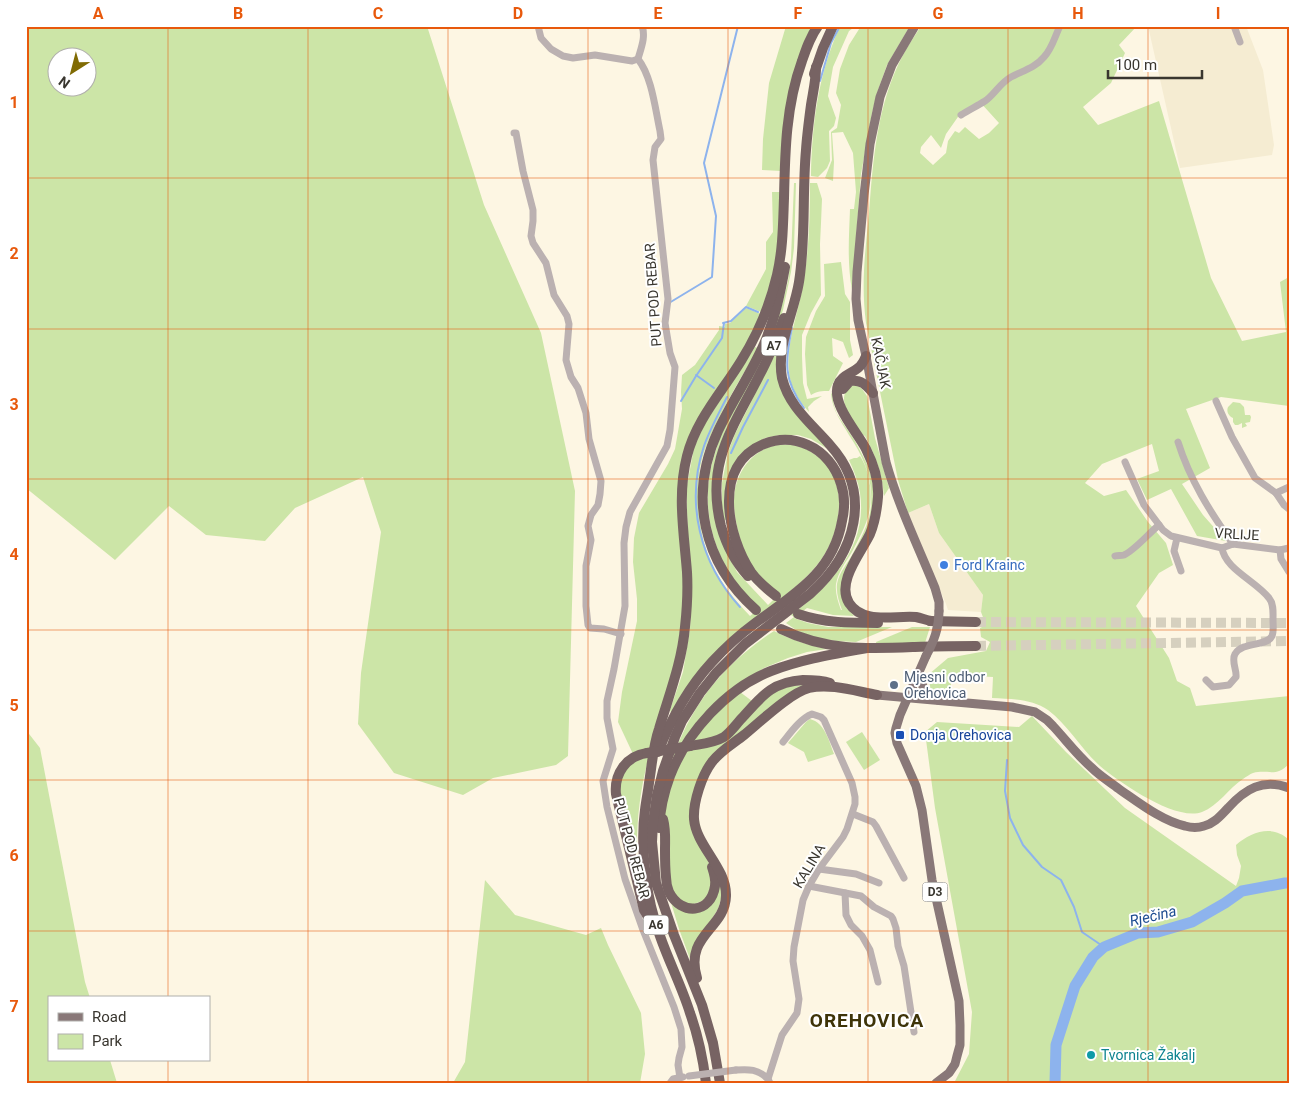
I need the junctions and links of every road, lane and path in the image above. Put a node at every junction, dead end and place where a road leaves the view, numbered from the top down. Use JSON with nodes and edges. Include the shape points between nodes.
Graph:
{"nodes":[{"id":1,"x":538,"y":26,"type":"edge"},
{"id":2,"x":642,"y":26,"type":"edge"},
{"id":3,"x":820,"y":26,"type":"edge"},
{"id":4,"x":833,"y":26,"type":"edge"},
{"id":5,"x":915,"y":26,"type":"edge"},
{"id":6,"x":1060,"y":26,"type":"edge"},
{"id":7,"x":1234,"y":26,"type":"edge"},
{"id":8,"x":1240,"y":42,"type":"dead end"},
{"id":9,"x":638,"y":59,"type":"junction"},
{"id":10,"x":816,"y":67,"type":"junction"},
{"id":11,"x":962,"y":116,"type":"dead end"},
{"id":12,"x":514,"y":132,"type":"dead end"},
{"id":13,"x":866,"y":356,"type":"junction"},
{"id":14,"x":873,"y":394,"type":"junction"},
{"id":15,"x":838,"y":398,"type":"junction"},
{"id":16,"x":1216,"y":401,"type":"dead end"},
{"id":17,"x":1178,"y":442,"type":"dead end"},
{"id":18,"x":1125,"y":462,"type":"dead end"},
{"id":19,"x":1289,"y":486,"type":"edge"},
{"id":20,"x":1276,"y":493,"type":"junction"},
{"id":21,"x":1289,"y":509,"type":"edge"},
{"id":22,"x":1159,"y":526,"type":"junction"},
{"id":23,"x":1177,"y":538,"type":"junction"},
{"id":24,"x":1233,"y":544,"type":"junction"},
{"id":25,"x":1222,"y":548,"type":"junction"},
{"id":26,"x":1289,"y":548,"type":"edge"},
{"id":27,"x":1280,"y":550,"type":"junction"},
{"id":28,"x":1115,"y":556,"type":"dead end"},
{"id":29,"x":1180,"y":572,"type":"dead end"},
{"id":30,"x":1289,"y":572,"type":"edge"},
{"id":31,"x":756,"y":610,"type":"dead end"},
{"id":32,"x":801,"y":612,"type":"dead end"},
{"id":33,"x":931,"y":621,"type":"junction"},
{"id":34,"x":976,"y":622,"type":"tunnel mouth"},
{"id":35,"x":781,"y":629,"type":"dead end"},
{"id":36,"x":621,"y":634,"type":"junction"},
{"id":37,"x":976,"y":646,"type":"tunnel mouth"},
{"id":38,"x":867,"y":648,"type":"junction"},
{"id":39,"x":919,"y":672,"type":"junction"},
{"id":40,"x":1206,"y":680,"type":"dead end"},
{"id":41,"x":850,"y":690,"type":"junction"},
{"id":42,"x":876,"y":695,"type":"joint"},
{"id":43,"x":907,"y":699,"type":"junction"},
{"id":44,"x":940,"y":701,"type":"junction"},
{"id":45,"x":783,"y":742,"type":"dead end"},
{"id":46,"x":649,"y":784,"type":"junction"},
{"id":47,"x":1289,"y":788,"type":"edge"},
{"id":48,"x":661,"y":814,"type":"junction"},
{"id":49,"x":853,"y":814,"type":"junction"},
{"id":50,"x":709,"y":854,"type":"junction"},
{"id":51,"x":819,"y":869,"type":"junction"},
{"id":52,"x":904,"y":878,"type":"dead end"},
{"id":53,"x":879,"y":883,"type":"dead end"},
{"id":54,"x":809,"y":886,"type":"junction"},
{"id":55,"x":845,"y":893,"type":"junction"},
{"id":56,"x":663,"y":901,"type":"junction"},
{"id":57,"x":660,"y":935,"type":"junction"},
{"id":58,"x":878,"y":982,"type":"dead end"},
{"id":59,"x":702,"y":1006,"type":"junction"},
{"id":60,"x":914,"y":1032,"type":"dead end"},
{"id":61,"x":680,"y":1078,"type":"junction"},
{"id":62,"x":769,"y":1081,"type":"edge"},
{"id":63,"x":670,"y":1083,"type":"edge"},
{"id":64,"x":706,"y":1083,"type":"edge"},
{"id":65,"x":720,"y":1083,"type":"edge"},
{"id":66,"x":936,"y":1083,"type":"edge"}],
"edges":[{"from":1,"to":9,"type":"street","via":[[540,38],[551,50],[563,56]]},
{"from":2,"to":9,"type":"street","via":[[643,43]]},
{"from":3,"to":31,"type":"highway","number":"A7","via":[[803,74],[793,119],[787,250],[781,292],[764,343],[718,431],[704,480],[704,515],[713,551],[733,586]]},
{"from":3,"to":46,"type":"highway","via":[[808,45],[790,106],[781,252],[771,297],[753,341],[698,426],[687,455],[682,495],[687,575],[685,629],[658,732]]},
{"from":4,"to":10,"type":"highway","number":"A7"},
{"from":5,"to":13,"type":"main road","name":"KAČJAK","via":[[892,65],[880,97],[870,144],[856,299]]},
{"from":6,"to":11,"type":"street","via":[[1049,50],[1038,63],[1010,78]]},
{"from":7,"to":8,"type":"street"},
{"from":9,"to":36,"type":"street","name":"PUT POD REBAR","via":[[648,78],[661,139],[655,147],[653,160],[668,299],[665,323],[675,366],[667,446],[630,512],[626,527],[625,606]]},
{"from":10,"to":46,"type":"highway","number":"A7","via":[[802,134],[795,276],[773,348],[724,446],[716,491],[717,508],[729,547],[743,571],[760,589],[774,597],[756,578],[741,554],[731,523],[731,483],[744,458],[759,446],[776,440],[787,439],[809,445],[834,468],[843,490],[841,529],[828,560],[810,582],[753,624],[696,681],[668,728]]},
{"from":10,"to":56,"type":"highway","via":[[806,151],[801,264],[781,366],[790,399],[847,468],[855,495],[854,524],[845,550],[830,574],[731,657],[682,721],[662,771],[653,823],[654,873]]},
{"from":12,"to":36,"type":"street","via":[[533,210],[532,243],[546,263],[554,295],[567,316],[566,360],[586,413],[589,439],[601,481],[598,505],[588,526],[591,540],[586,566],[588,625]]},
{"from":13,"to":14,"type":"main road","name":"KAČJAK"},
{"from":13,"to":15,"type":"highway","via":[[858,368],[841,380],[837,387]]},
{"from":14,"to":15,"type":"highway","via":[[862,382],[852,380]]},
{"from":14,"to":39,"type":"main road","name":"KAČJAK","bridge":true,"via":[[886,462],[897,498],[939,602],[939,624]]},
{"from":15,"to":33,"type":"highway","via":[[840,408],[871,460],[878,495],[876,517],[847,579],[847,600],[854,610],[867,616],[915,617]]},
{"from":16,"to":20,"type":"street","via":[[1251,472],[1261,484]]},
{"from":17,"to":24,"type":"street","via":[[1196,487]]},
{"from":18,"to":22,"type":"street","via":[[1144,505]]},
{"from":19,"to":20,"type":"street"},
{"from":20,"to":21,"type":"street"},
{"from":22,"to":23,"type":"street","name":"VRLIJE"},
{"from":22,"to":28,"type":"street","via":[[1124,555]]},
{"from":23,"to":25,"type":"street","name":"VRLIJE"},
{"from":23,"to":29,"type":"street","via":[[1174,555]]},
{"from":24,"to":25,"type":"street","name":"VRLIJE"},
{"from":24,"to":27,"type":"street","name":"VRLIJE"},
{"from":25,"to":40,"type":"street","via":[[1225,559],[1272,602],[1273,632],[1268,641],[1249,645],[1235,654],[1237,673],[1228,685],[1213,687]]},
{"from":26,"to":27,"type":"street","name":"VRLIJE"},
{"from":27,"to":30,"type":"street"},
{"from":32,"to":33,"type":"highway","via":[[824,620],[854,623]]},
{"from":33,"to":34,"type":"highway"},
{"from":35,"to":38,"type":"highway","via":[[821,644]]},
{"from":36,"to":61,"type":"street","name":"PUT POD REBAR","via":[[607,701],[606,718],[613,749],[603,781],[625,879],[681,1029]]},
{"from":37,"to":38,"type":"highway"},
{"from":38,"to":48,"type":"highway","via":[[786,665],[736,691],[708,716],[688,742],[670,776]]},
{"from":39,"to":43,"type":"main road","name":"KAČJAK"},
{"from":39,"to":44,"type":"main road","via":[[926,693]]},
{"from":41,"to":42,"type":"highway"},
{"from":41,"to":50,"type":"highway","via":[[816,687],[796,694],[713,761],[701,785],[694,813],[697,830]]},
{"from":41,"to":57,"type":"highway","bridge":true,"via":[[814,680],[784,683],[764,695],[722,738],[647,752],[634,757],[621,769],[616,794],[644,910]]},
{"from":42,"to":43,"type":"main road"},
{"from":43,"to":44,"type":"main road"},
{"from":43,"to":66,"type":"main road","number":"D3","via":[[896,728],[896,738],[921,803],[960,1025],[955,1064]]},
{"from":44,"to":47,"type":"main road","via":[[1034,712],[1047,720],[1098,773],[1146,808],[1186,826],[1200,827],[1213,822],[1252,788],[1271,784]]},
{"from":45,"to":49,"type":"street","name":"KALINA","via":[[807,716],[812,714],[824,720],[852,783],[855,797]]},
{"from":46,"to":57,"type":"highway","number":"A6","via":[[644,820],[644,862]]},
{"from":48,"to":50,"type":"highway","via":[[665,831],[667,886],[673,897],[685,907],[699,908],[711,897],[716,880]]},
{"from":48,"to":56,"type":"highway","via":[[658,858]]},
{"from":49,"to":51,"type":"street","name":"KALINA","via":[[843,837]]},
{"from":49,"to":52,"type":"street","via":[[873,822]]},
{"from":50,"to":59,"type":"highway","via":[[724,880],[726,899],[720,915],[694,955]]},
{"from":51,"to":53,"type":"street","via":[[856,874]]},
{"from":51,"to":54,"type":"street","name":"KALINA"},
{"from":54,"to":55,"type":"street"},
{"from":54,"to":62,"type":"street","name":"KALINA","via":[[794,947],[798,1006],[782,1035]]},
{"from":55,"to":58,"type":"street","via":[[846,915],[870,950]]},
{"from":55,"to":60,"type":"street","via":[[860,896],[891,916],[895,923]]},
{"from":56,"to":59,"type":"highway","number":"A6"},
{"from":57,"to":64,"type":"highway","number":"A6","via":[[690,1013]]},
{"from":59,"to":65,"type":"highway","number":"A6"},
{"from":61,"to":62,"type":"street","bridge":true,"via":[[754,1070]]},
{"from":61,"to":63,"type":"street"}]}
